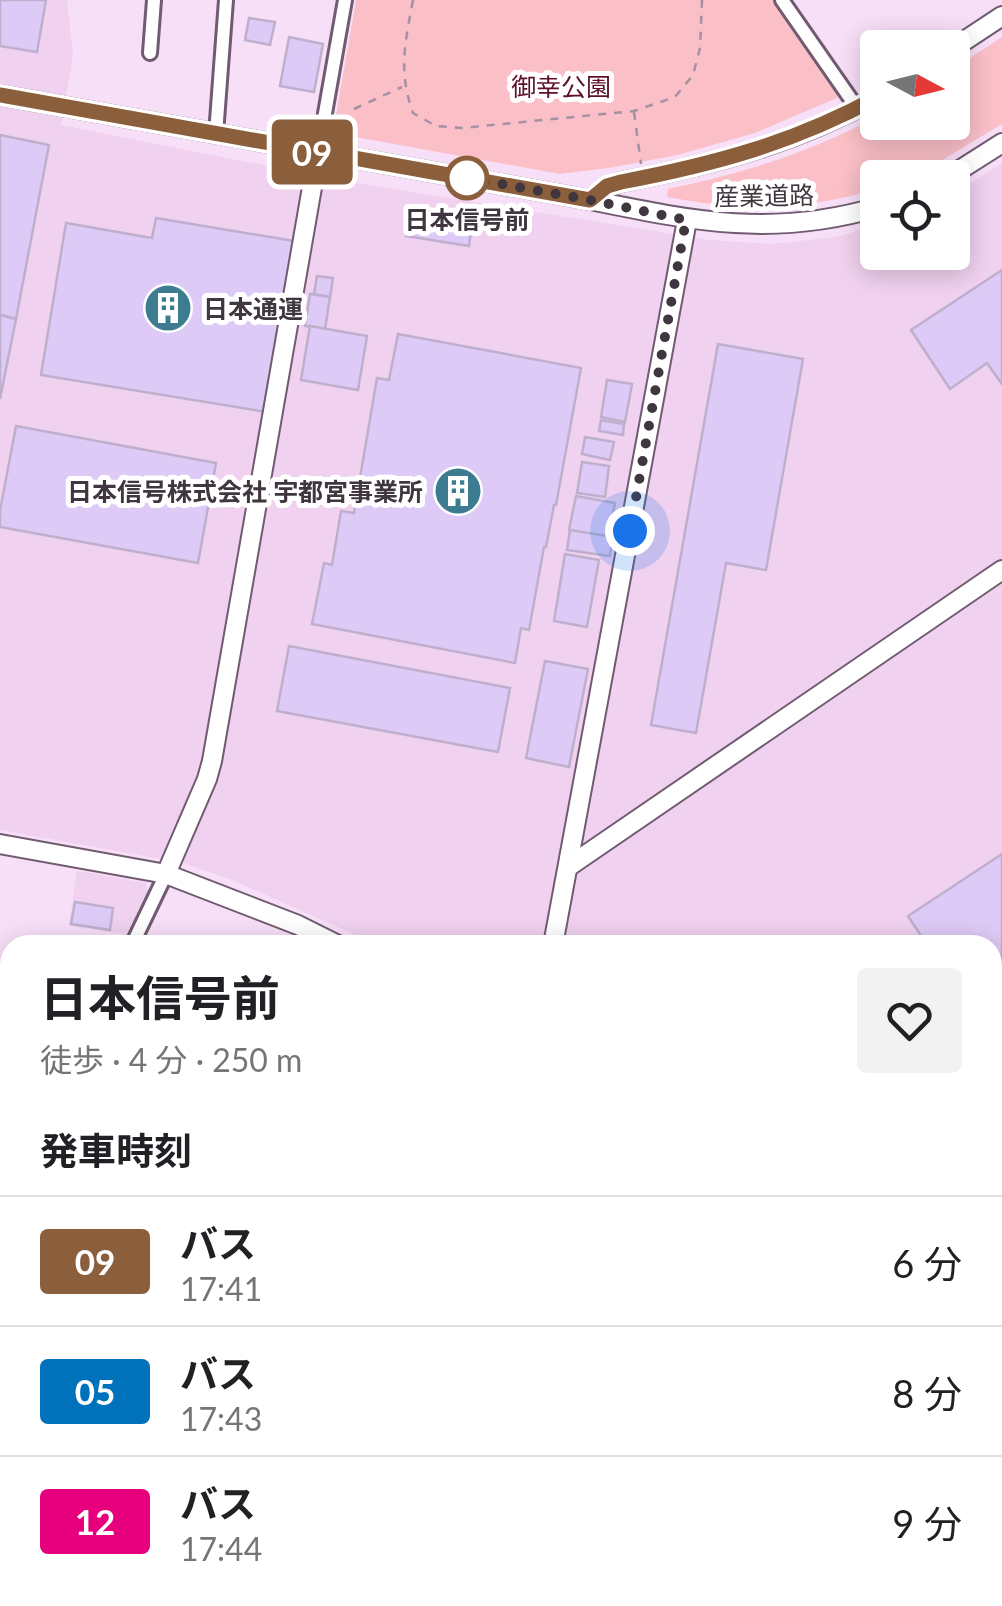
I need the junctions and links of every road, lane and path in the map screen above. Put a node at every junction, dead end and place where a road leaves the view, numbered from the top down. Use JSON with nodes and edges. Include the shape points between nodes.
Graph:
{"nodes":[{"id":1,"x":154,"y":0,"type":"edge"},
{"id":2,"x":226,"y":0,"type":"edge"},
{"id":3,"x":345,"y":0,"type":"edge"},
{"id":4,"x":413,"y":0,"type":"edge"},
{"id":5,"x":702,"y":0,"type":"edge"},
{"id":6,"x":782,"y":0,"type":"edge"},
{"id":7,"x":1002,"y":16,"type":"edge"},
{"id":8,"x":970,"y":37,"type":"edge"},
{"id":9,"x":150,"y":53,"type":"dead end"},
{"id":10,"x":404,"y":86,"type":"junction"},
{"id":11,"x":0,"y":95,"type":"edge"},
{"id":12,"x":858,"y":108,"type":"joint"},
{"id":13,"x":354,"y":109,"type":"dead end"},
{"id":14,"x":634,"y":111,"type":"junction"},
{"id":15,"x":216,"y":134,"type":"junction"},
{"id":16,"x":1002,"y":143,"type":"edge"},
{"id":17,"x":318,"y":153,"type":"junction"},
{"id":18,"x":970,"y":163,"type":"edge"},
{"id":19,"x":643,"y":178,"type":"junction"},
{"id":20,"x":590,"y":200,"type":"junction"},
{"id":21,"x":860,"y":211,"type":"edge"},
{"id":22,"x":686,"y":220,"type":"junction"},
{"id":23,"x":1002,"y":570,"type":"edge"},
{"id":24,"x":0,"y":844,"type":"edge"},
{"id":25,"x":568,"y":867,"type":"junction"},
{"id":26,"x":166,"y":874,"type":"junction"},
{"id":27,"x":137,"y":935,"type":"edge"},
{"id":28,"x":318,"y":935,"type":"edge"},
{"id":29,"x":555,"y":935,"type":"edge"}],
"edges":[{"from":1,"to":9,"type":"street"},
{"from":2,"to":15,"type":"street"},
{"from":3,"to":17,"type":"street"},
{"from":4,"to":10,"type":"path"},
{"from":5,"to":14,"type":"path","via":[[694,76],[675,97]]},
{"from":6,"to":12,"type":"street"},
{"from":7,"to":8,"type":"street"},
{"from":10,"to":13,"type":"path"},
{"from":10,"to":14,"type":"path","via":[[412,114],[436,126]]},
{"from":11,"to":15,"type":"street","name":"産業道路"},
{"from":12,"to":19,"type":"street","via":[[750,152]]},
{"from":14,"to":19,"type":"path"},
{"from":15,"to":17,"type":"street","name":"産業道路"},
{"from":16,"to":18,"type":"street"},
{"from":17,"to":20,"type":"street","name":"産業道路"},
{"from":17,"to":26,"type":"street","via":[[212,761]]},
{"from":19,"to":20,"type":"street","via":[[607,186]]},
{"from":20,"to":22,"type":"street","name":"産業道路"},
{"from":21,"to":22,"type":"street","name":"産業道路","via":[[806,222]]},
{"from":22,"to":25,"type":"street"},
{"from":23,"to":25,"type":"street"},
{"from":24,"to":26,"type":"street"},
{"from":25,"to":29,"type":"street"},
{"from":26,"to":27,"type":"street"},
{"from":26,"to":28,"type":"street"}]}
